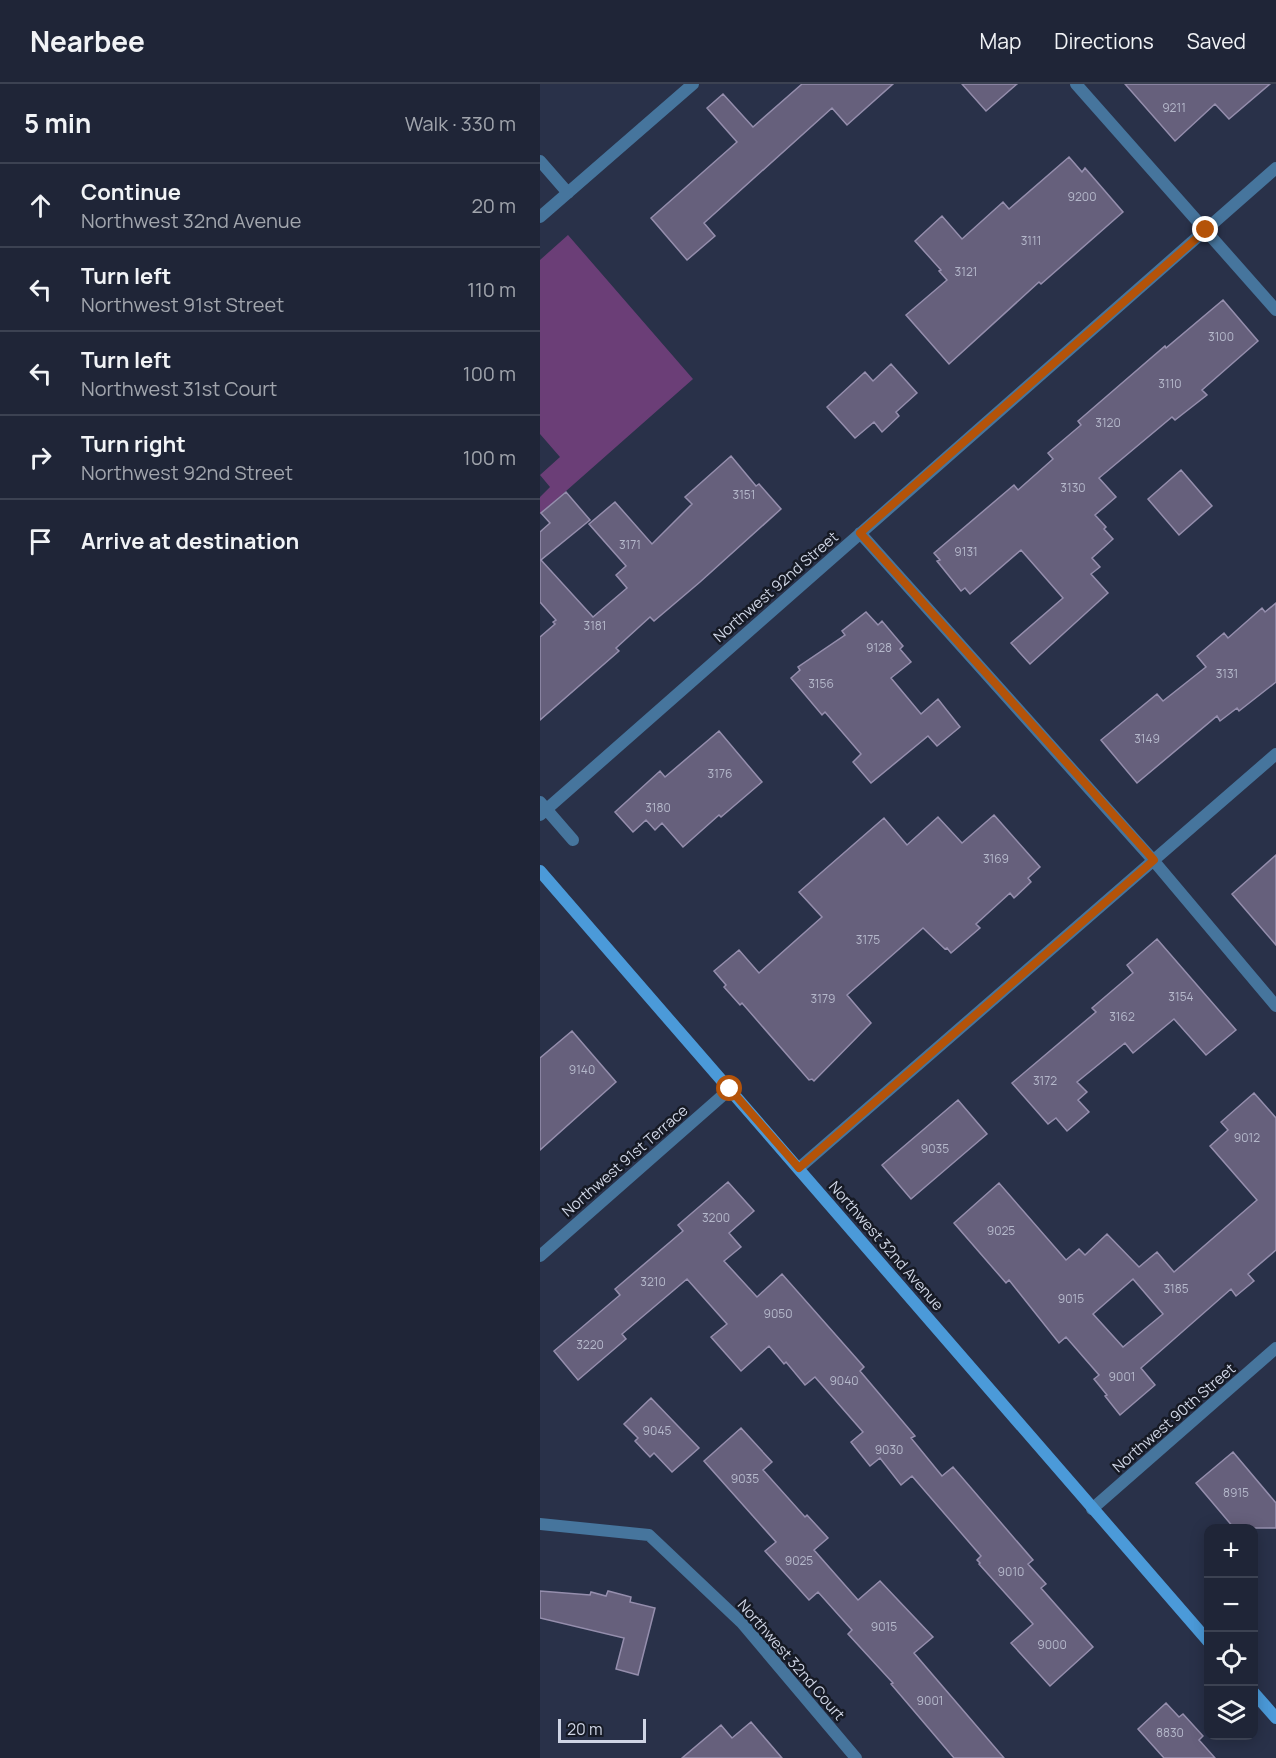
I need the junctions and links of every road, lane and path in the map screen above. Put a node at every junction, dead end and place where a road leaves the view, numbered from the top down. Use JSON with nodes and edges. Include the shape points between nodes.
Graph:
{"nodes":[{"id":1,"x":693,"y":84,"type":"edge"},
{"id":2,"x":1076,"y":84,"type":"edge"},
{"id":3,"x":540,"y":161,"type":"edge"},
{"id":4,"x":1276,"y":168,"type":"edge"},
{"id":5,"x":568,"y":193,"type":"junction"},
{"id":6,"x":540,"y":218,"type":"edge"},
{"id":7,"x":1206,"y":230,"type":"junction"},
{"id":8,"x":1276,"y":310,"type":"edge"},
{"id":9,"x":860,"y":533,"type":"junction"},
{"id":10,"x":1276,"y":754,"type":"edge"},
{"id":11,"x":542,"y":809,"type":"edge"},
{"id":12,"x":573,"y":840,"type":"dead end"},
{"id":13,"x":1154,"y":860,"type":"junction"},
{"id":14,"x":540,"y":871,"type":"edge"},
{"id":15,"x":1276,"y":1006,"type":"edge"},
{"id":16,"x":730,"y":1089,"type":"junction"},
{"id":17,"x":799,"y":1168,"type":"junction"},
{"id":18,"x":540,"y":1256,"type":"edge"},
{"id":19,"x":1276,"y":1348,"type":"edge"},
{"id":20,"x":1092,"y":1509,"type":"junction"},
{"id":21,"x":540,"y":1524,"type":"edge"},
{"id":22,"x":1204,"y":1635,"type":"edge"},
{"id":23,"x":1258,"y":1698,"type":"edge"},
{"id":24,"x":1276,"y":1718,"type":"edge"},
{"id":25,"x":856,"y":1758,"type":"edge"}],
"edges":[{"from":1,"to":5,"type":"street"},
{"from":2,"to":7,"type":"street"},
{"from":3,"to":5,"type":"street"},
{"from":4,"to":7,"type":"street","name":"Northwest 92nd Street"},
{"from":5,"to":6,"type":"street"},
{"from":7,"to":8,"type":"street"},
{"from":7,"to":9,"type":"street","name":"Northwest 92nd Street"},
{"from":9,"to":11,"type":"street","name":"Northwest 92nd Street"},
{"from":9,"to":13,"type":"street"},
{"from":10,"to":13,"type":"street"},
{"from":11,"to":12,"type":"street"},
{"from":13,"to":15,"type":"street"},
{"from":13,"to":17,"type":"street"},
{"from":14,"to":16,"type":"main road","name":"Northwest 32nd Avenue"},
{"from":16,"to":17,"type":"main road","name":"Northwest 32nd Avenue"},
{"from":16,"to":18,"type":"street","name":"Northwest 91st Terrace"},
{"from":17,"to":20,"type":"main road","name":"Northwest 32nd Avenue"},
{"from":19,"to":20,"type":"street","name":"Northwest 90th Street"},
{"from":20,"to":22,"type":"main road","name":"Northwest 32nd Avenue"},
{"from":21,"to":25,"type":"street","name":"Northwest 32nd Court","via":[[649,1535],[742,1623]]},
{"from":23,"to":24,"type":"main road"}]}
